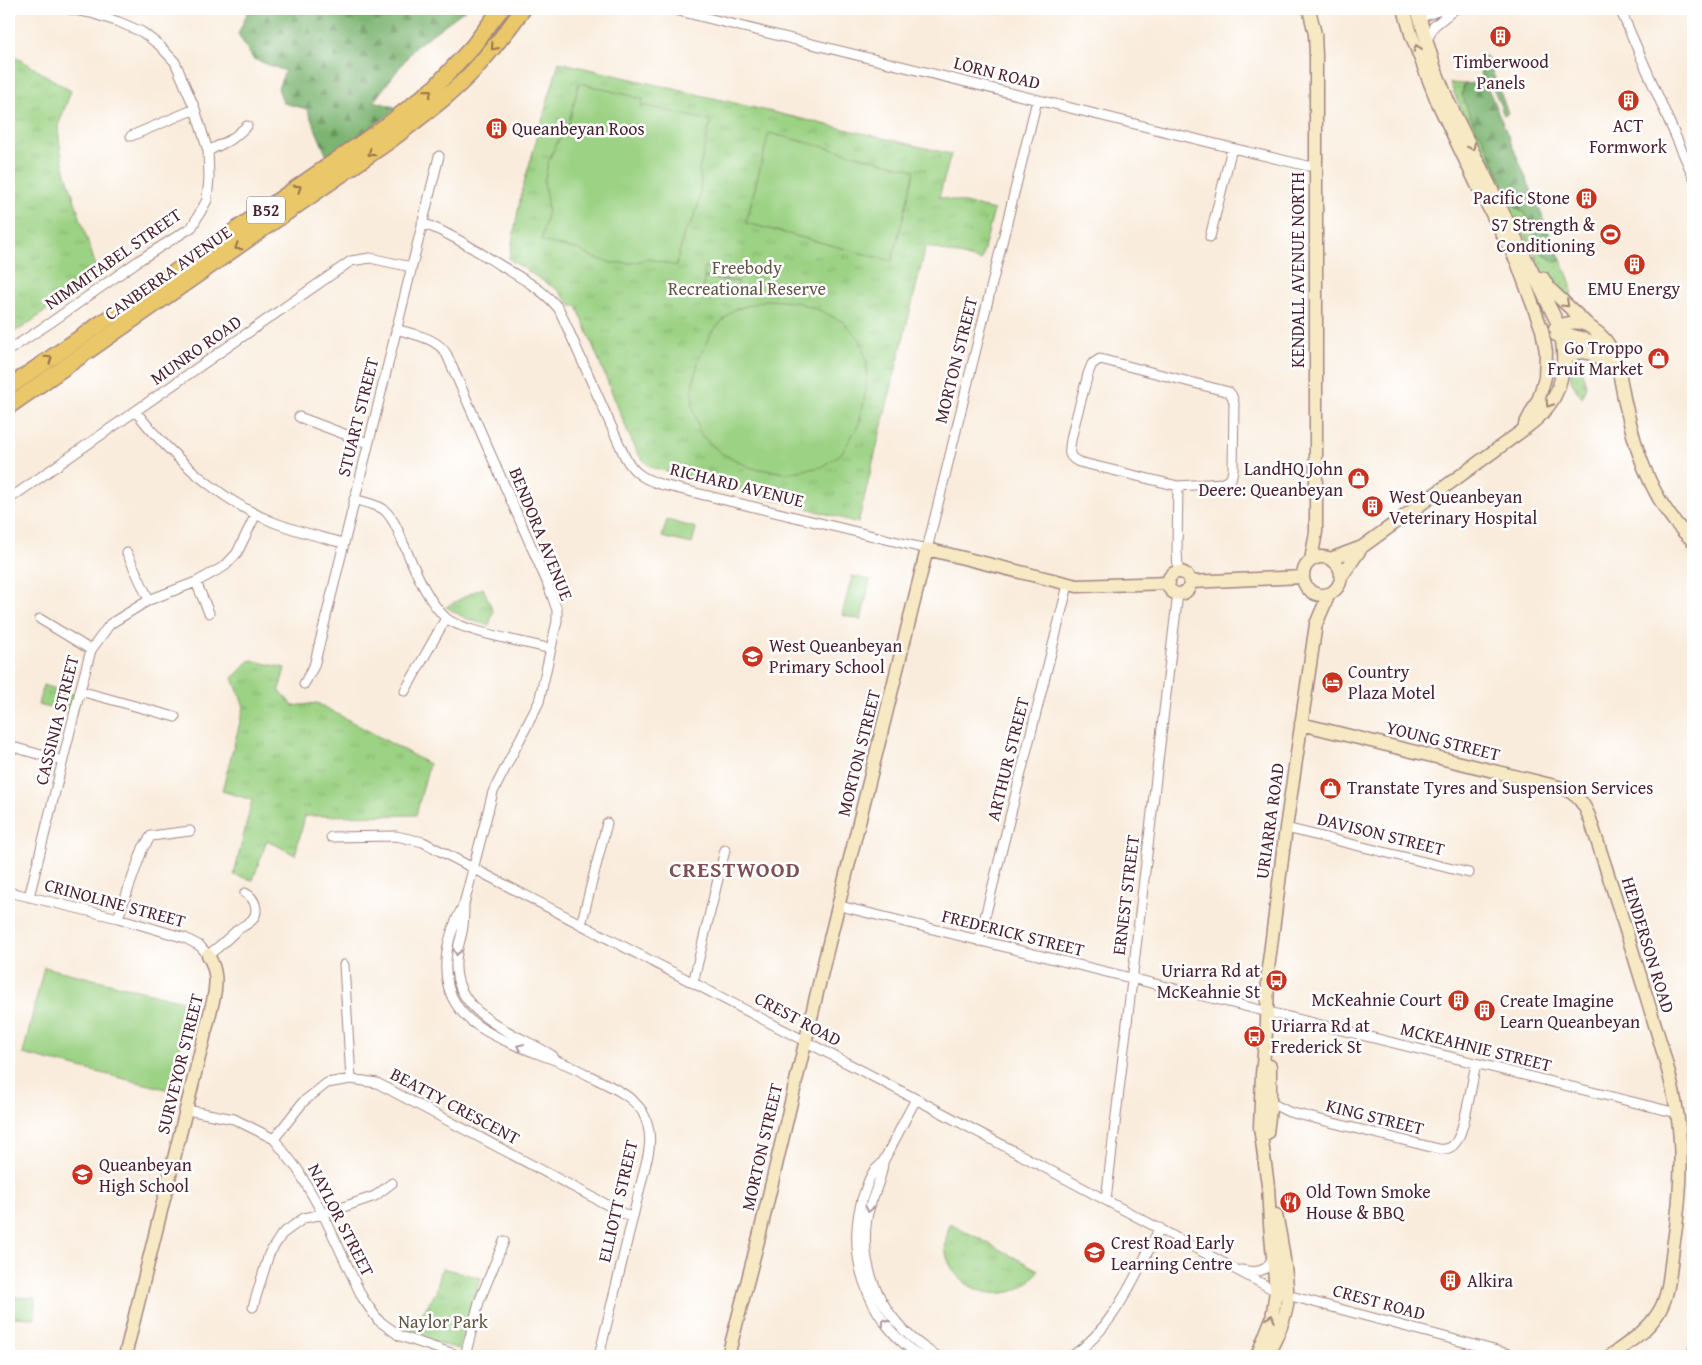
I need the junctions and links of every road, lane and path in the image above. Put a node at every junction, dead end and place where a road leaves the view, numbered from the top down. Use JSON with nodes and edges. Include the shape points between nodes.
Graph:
{"nodes":[{"id":1,"x":70,"y":9,"type":"edge"},
{"id":2,"x":501,"y":9,"type":"edge"},
{"id":3,"x":523,"y":9,"type":"edge"},
{"id":4,"x":671,"y":9,"type":"edge"},
{"id":5,"x":1309,"y":9,"type":"edge"},
{"id":6,"x":1442,"y":9,"type":"edge"},
{"id":7,"x":1455,"y":9,"type":"edge"},
{"id":8,"x":1620,"y":9,"type":"edge"},
{"id":9,"x":1413,"y":13,"type":"edge"},
{"id":10,"x":1426,"y":42,"type":"junction"},
{"id":11,"x":1037,"y":100,"type":"junction"},
{"id":12,"x":195,"y":109,"type":"junction"},
{"id":13,"x":246,"y":126,"type":"dead end"},
{"id":14,"x":131,"y":136,"type":"dead end"},
{"id":15,"x":1232,"y":148,"type":"junction"},
{"id":16,"x":208,"y":151,"type":"junction"},
{"id":17,"x":439,"y":156,"type":"dead end"},
{"id":18,"x":1316,"y":166,"type":"junction"},
{"id":19,"x":1693,"y":176,"type":"edge"},
{"id":20,"x":1508,"y":222,"type":"junction"},
{"id":21,"x":422,"y":223,"type":"junction"},
{"id":22,"x":1210,"y":237,"type":"dead end"},
{"id":23,"x":1517,"y":262,"type":"junction"},
{"id":24,"x":411,"y":267,"type":"junction"},
{"id":25,"x":1590,"y":326,"type":"junction"},
{"id":26,"x":396,"y":329,"type":"junction"},
{"id":27,"x":1560,"y":330,"type":"junction"},
{"id":28,"x":9,"y":350,"type":"edge"},
{"id":29,"x":1563,"y":364,"type":"junction"},
{"id":30,"x":9,"y":387,"type":"edge"},
{"id":31,"x":1618,"y":389,"type":"junction"},
{"id":32,"x":9,"y":406,"type":"edge"},
{"id":33,"x":1626,"y":408,"type":"junction"},
{"id":34,"x":1534,"y":409,"type":"junction"},
{"id":35,"x":136,"y":412,"type":"junction"},
{"id":36,"x":299,"y":417,"type":"dead end"},
{"id":37,"x":1516,"y":436,"type":"junction"},
{"id":38,"x":368,"y":443,"type":"junction"},
{"id":39,"x":1178,"y":486,"type":"junction"},
{"id":40,"x":9,"y":499,"type":"edge"},
{"id":41,"x":354,"y":499,"type":"junction"},
{"id":42,"x":256,"y":514,"type":"junction"},
{"id":43,"x":1316,"y":532,"type":"junction"},
{"id":44,"x":1693,"y":541,"type":"edge"},
{"id":45,"x":343,"y":543,"type":"junction"},
{"id":46,"x":1362,"y":547,"type":"junction"},
{"id":47,"x":927,"y":549,"type":"junction"},
{"id":48,"x":127,"y":553,"type":"dead end"},
{"id":49,"x":1329,"y":558,"type":"junction"},
{"id":50,"x":1311,"y":560,"type":"junction"},
{"id":51,"x":1178,"y":572,"type":"junction"},
{"id":52,"x":1303,"y":577,"type":"junction"},
{"id":53,"x":1341,"y":577,"type":"junction"},
{"id":54,"x":196,"y":582,"type":"junction"},
{"id":55,"x":1190,"y":582,"type":"junction"},
{"id":56,"x":1168,"y":583,"type":"junction"},
{"id":57,"x":1068,"y":584,"type":"junction"},
{"id":58,"x":1311,"y":592,"type":"junction"},
{"id":59,"x":1178,"y":594,"type":"junction"},
{"id":60,"x":1329,"y":594,"type":"junction"},
{"id":61,"x":149,"y":600,"type":"junction"},
{"id":62,"x":209,"y":613,"type":"dead end"},
{"id":63,"x":446,"y":618,"type":"junction"},
{"id":64,"x":40,"y":619,"type":"dead end"},
{"id":65,"x":1316,"y":624,"type":"junction"},
{"id":66,"x":552,"y":649,"type":"junction"},
{"id":67,"x":91,"y":650,"type":"junction"},
{"id":68,"x":304,"y":684,"type":"dead end"},
{"id":69,"x":80,"y":691,"type":"junction"},
{"id":70,"x":405,"y":691,"type":"dead end"},
{"id":71,"x":175,"y":717,"type":"dead end"},
{"id":72,"x":1301,"y":724,"type":"junction"},
{"id":73,"x":9,"y":746,"type":"edge"},
{"id":74,"x":63,"y":761,"type":"junction"},
{"id":75,"x":1575,"y":795,"type":"joint"},
{"id":76,"x":607,"y":823,"type":"dead end"},
{"id":77,"x":1286,"y":828,"type":"junction"},
{"id":78,"x":190,"y":831,"type":"dead end"},
{"id":79,"x":331,"y":837,"type":"dead end"},
{"id":80,"x":725,"y":850,"type":"dead end"},
{"id":81,"x":475,"y":869,"type":"junction"},
{"id":82,"x":1469,"y":873,"type":"dead end"},
{"id":83,"x":9,"y":892,"type":"edge"},
{"id":84,"x":245,"y":893,"type":"dead end"},
{"id":85,"x":29,"y":897,"type":"junction"},
{"id":86,"x":840,"y":906,"type":"junction"},
{"id":87,"x":118,"y":918,"type":"junction"},
{"id":88,"x":580,"y":925,"type":"junction"},
{"id":89,"x":979,"y":941,"type":"junction"},
{"id":90,"x":208,"y":955,"type":"junction"},
{"id":91,"x":344,"y":965,"type":"dead end"},
{"id":92,"x":1133,"y":979,"type":"junction"},
{"id":93,"x":693,"y":983,"type":"junction"},
{"id":94,"x":1267,"y":1018,"type":"junction"},
{"id":95,"x":806,"y":1043,"type":"junction"},
{"id":96,"x":1476,"y":1064,"type":"junction"},
{"id":97,"x":351,"y":1079,"type":"junction"},
{"id":98,"x":1270,"y":1096,"type":"junction"},
{"id":99,"x":916,"y":1099,"type":"junction"},
{"id":100,"x":187,"y":1110,"type":"junction"},
{"id":101,"x":1289,"y":1112,"type":"junction"},
{"id":102,"x":1677,"y":1113,"type":"junction"},
{"id":103,"x":1268,"y":1126,"type":"junction"},
{"id":104,"x":274,"y":1139,"type":"junction"},
{"id":105,"x":1265,"y":1159,"type":"junction"},
{"id":106,"x":883,"y":1163,"type":"junction"},
{"id":107,"x":392,"y":1183,"type":"dead end"},
{"id":108,"x":1268,"y":1186,"type":"junction"},
{"id":109,"x":1106,"y":1200,"type":"junction"},
{"id":110,"x":323,"y":1214,"type":"junction"},
{"id":111,"x":632,"y":1218,"type":"junction"},
{"id":112,"x":1160,"y":1228,"type":"junction"},
{"id":113,"x":504,"y":1241,"type":"dead end"},
{"id":114,"x":1272,"y":1254,"type":"junction"},
{"id":115,"x":1238,"y":1270,"type":"junction"},
{"id":116,"x":1281,"y":1293,"type":"junction"},
{"id":117,"x":252,"y":1307,"type":"dead end"},
{"id":118,"x":1481,"y":1347,"type":"junction"},
{"id":119,"x":125,"y":1356,"type":"edge"},
{"id":120,"x":460,"y":1356,"type":"edge"},
{"id":121,"x":465,"y":1356,"type":"edge"},
{"id":122,"x":599,"y":1356,"type":"edge"},
{"id":123,"x":728,"y":1356,"type":"edge"},
{"id":124,"x":920,"y":1356,"type":"edge"},
{"id":125,"x":937,"y":1356,"type":"edge"},
{"id":126,"x":1073,"y":1356,"type":"edge"},
{"id":127,"x":1257,"y":1356,"type":"edge"},
{"id":128,"x":1267,"y":1356,"type":"edge"},
{"id":129,"x":1478,"y":1356,"type":"edge"},
{"id":130,"x":1516,"y":1356,"type":"edge"},
{"id":131,"x":1610,"y":1356,"type":"edge"}],
"edges":[{"from":1,"to":12,"type":"street","name":"NIMMITABEL STREET","via":[[118,22],[142,32],[159,45],[175,62]]},
{"from":30,"to":2,"type":"highway","name":"CANBERRA AVENUE","number":"B52","one_way":true,"via":[[386,126],[436,87]]},
{"from":3,"to":32,"type":"highway","name":"CANBERRA AVENUE","number":"B52","one_way":true,"via":[[474,70],[431,109]]},
{"from":4,"to":11,"type":"street","name":"LORN ROAD"},
{"from":5,"to":18,"type":"main road","name":"KENDALL AVENUE NORTH","via":[[1316,55]]},
{"from":6,"to":9,"type":"street"},
{"from":7,"to":10,"type":"street","via":[[1434,26]]},
{"from":8,"to":19,"type":"street"},
{"from":9,"to":10,"type":"main road"},
{"from":23,"to":9,"type":"main road","one_way":true,"via":[[1437,101]]},
{"from":10,"to":20,"type":"main road","one_way":true,"via":[[1449,103]]},
{"from":11,"to":15,"type":"street","name":"LORN ROAD"},
{"from":11,"to":47,"type":"street","name":"MORTON STREET"},
{"from":12,"to":14,"type":"street"},
{"from":12,"to":16,"type":"street","name":"NIMMITABEL STREET"},
{"from":13,"to":16,"type":"street","via":[[232,139]]},
{"from":15,"to":18,"type":"street","name":"LORN ROAD"},
{"from":15,"to":22,"type":"street"},
{"from":16,"to":28,"type":"street","name":"NIMMITABEL STREET","via":[[207,200],[192,226]]},
{"from":17,"to":21,"type":"street","name":"STUART STREET"},
{"from":18,"to":43,"type":"main road","name":"KENDALL AVENUE NORTH"},
{"from":20,"to":25,"type":"main road","one_way":true,"via":[[1524,239],[1548,286]]},
{"from":20,"to":27,"type":"main road"},
{"from":21,"to":24,"type":"street","name":"STUART STREET"},
{"from":21,"to":47,"type":"street","name":"RICHARD AVENUE","via":[[441,230],[485,256],[534,286],[555,304],[621,449],[629,464],[643,478]]},
{"from":23,"to":27,"type":"main road","via":[[1544,317]]},
{"from":23,"to":34,"type":"main road","via":[[1546,347],[1545,377]]},
{"from":24,"to":26,"type":"street","name":"STUART STREET"},
{"from":24,"to":35,"type":"street","name":"MUNRO ROAD","via":[[370,258],[351,261]]},
{"from":25,"to":27,"type":"main road","via":[[1574,322],[1565,324]]},
{"from":25,"to":33,"type":"main road","via":[[1605,338],[1614,353]]},
{"from":26,"to":38,"type":"street","name":"STUART STREET"},
{"from":26,"to":66,"type":"street","name":"BENDORA AVENUE","via":[[434,341],[446,353],[553,596],[557,621]]},
{"from":27,"to":29,"type":"main road"},
{"from":27,"to":31,"type":"main road","via":[[1590,340],[1602,350],[1613,370]]},
{"from":27,"to":34,"type":"main road","via":[[1553,343],[1550,379]]},
{"from":29,"to":31,"type":"main road","via":[[1576,354],[1593,354],[1603,362]]},
{"from":29,"to":37,"type":"main road","one_way":true,"via":[[1558,388],[1548,407]]},
{"from":31,"to":33,"type":"main road"},
{"from":33,"to":44,"type":"main road","via":[[1649,479],[1668,512]]},
{"from":34,"to":37,"type":"main road"},
{"from":35,"to":40,"type":"street","name":"MUNRO ROAD"},
{"from":35,"to":42,"type":"street","via":[[158,439],[200,476]]},
{"from":36,"to":38,"type":"street"},
{"from":37,"to":46,"type":"main road"},
{"from":38,"to":41,"type":"street","name":"STUART STREET"},
{"from":39,"to":39,"type":"street","via":[[1072,458],[1071,442],[1094,362],[1104,360],[1222,389],[1231,395],[1234,403],[1231,479],[1222,484]]},
{"from":39,"to":51,"type":"street"},
{"from":41,"to":45,"type":"street","name":"STUART STREET"},
{"from":41,"to":63,"type":"street","via":[[377,506],[390,517],[424,588]]},
{"from":42,"to":45,"type":"street","via":[[288,528]]},
{"from":42,"to":54,"type":"street","name":"CASSINIA STREET","via":[[232,560]]},
{"from":43,"to":49,"type":"main road","name":"KENDALL AVENUE NORTH"},
{"from":43,"to":50,"type":"main road","name":"KENDALL AVENUE NORTH"},
{"from":45,"to":68,"type":"street","name":"STUART STREET","via":[[314,666]]},
{"from":46,"to":49,"type":"main road"},
{"from":46,"to":53,"type":"main road"},
{"from":47,"to":57,"type":"main road","name":"RICHARD AVENUE"},
{"from":47,"to":86,"type":"main road","name":"MORTON STREET"},
{"from":48,"to":61,"type":"street"},
{"from":49,"to":50,"type":"main road"},
{"from":49,"to":53,"type":"main road","via":[[1338,566]]},
{"from":50,"to":52,"type":"main road"},
{"from":51,"to":55,"type":"main road","via":[[1185,574]]},
{"from":51,"to":56,"type":"main road","via":[[1170,577]]},
{"from":52,"to":55,"type":"main road"},
{"from":52,"to":58,"type":"main road"},
{"from":53,"to":60,"type":"main road"},
{"from":54,"to":61,"type":"street","name":"CASSINIA STREET"},
{"from":54,"to":62,"type":"street"},
{"from":55,"to":59,"type":"main road","via":[[1188,589]]},
{"from":56,"to":57,"type":"main road","name":"RICHARD AVENUE"},
{"from":56,"to":59,"type":"main road","via":[[1170,589]]},
{"from":57,"to":89,"type":"street","name":"ARTHUR STREET"},
{"from":58,"to":60,"type":"main road"},
{"from":58,"to":65,"type":"main road","name":"URIARRA ROAD"},
{"from":59,"to":92,"type":"street","name":"ERNEST STREET"},
{"from":60,"to":65,"type":"main road","name":"URIARRA ROAD"},
{"from":61,"to":67,"type":"street","name":"CASSINIA STREET","via":[[110,624]]},
{"from":63,"to":66,"type":"street","via":[[479,631]]},
{"from":63,"to":70,"type":"street"},
{"from":64,"to":67,"type":"street"},
{"from":65,"to":72,"type":"main road","name":"URIARRA ROAD"},
{"from":66,"to":81,"type":"street","name":"BENDORA AVENUE","via":[[539,702],[494,792]]},
{"from":67,"to":69,"type":"street","name":"CASSINIA STREET"},
{"from":69,"to":71,"type":"street"},
{"from":69,"to":74,"type":"street","name":"CASSINIA STREET"},
{"from":72,"to":75,"type":"main road","name":"YOUNG STREET","via":[[1563,788]]},
{"from":72,"to":77,"type":"main road","name":"URIARRA ROAD"},
{"from":73,"to":74,"type":"street"},
{"from":74,"to":85,"type":"street","name":"CASSINIA STREET"},
{"from":75,"to":102,"type":"main road","name":"HENDERSON ROAD","via":[[1590,819],[1657,1032]]},
{"from":76,"to":88,"type":"street"},
{"from":77,"to":82,"type":"street","name":"DAVISON STREET"},
{"from":77,"to":94,"type":"main road","name":"URIARRA ROAD","via":[[1268,960]]},
{"from":78,"to":87,"type":"street","via":[[151,836],[143,848]]},
{"from":79,"to":81,"type":"street","name":"CREST ROAD","via":[[396,836],[414,839]]},
{"from":80,"to":93,"type":"street"},
{"from":81,"to":88,"type":"street","name":"CREST ROAD"},
{"from":81,"to":111,"type":"street","name":"ELLIOTT STREET","via":[[446,955],[446,977],[454,1000],[477,1025],[613,1088],[633,1101],[642,1112],[650,1133],[650,1144]]},
{"from":83,"to":85,"type":"street","name":"CRINOLINE STREET"},
{"from":84,"to":90,"type":"street","via":[[255,904],[254,916]]},
{"from":85,"to":87,"type":"street","name":"CRINOLINE STREET"},
{"from":86,"to":89,"type":"street","name":"FREDERICK STREET"},
{"from":86,"to":95,"type":"main road","name":"MORTON STREET"},
{"from":87,"to":90,"type":"street","name":"CRINOLINE STREET","via":[[185,938]]},
{"from":88,"to":93,"type":"street","name":"CREST ROAD"},
{"from":89,"to":92,"type":"street","name":"FREDERICK STREET"},
{"from":90,"to":100,"type":"main road","name":"SURVEYOR STREET","via":[[215,969],[216,989]]},
{"from":91,"to":97,"type":"street"},
{"from":92,"to":94,"type":"street","name":"FREDERICK STREET"},
{"from":92,"to":109,"type":"street","name":"ERNEST STREET"},
{"from":93,"to":95,"type":"street","name":"CREST ROAD"},
{"from":94,"to":96,"type":"street","name":"MCKEAHNIE STREET"},
{"from":94,"to":98,"type":"main road","name":"URIARRA ROAD"},
{"from":94,"to":105,"type":"main road","name":"URIARRA ROAD","via":[[1260,1127]]},
{"from":95,"to":99,"type":"street","name":"CREST ROAD"},
{"from":95,"to":123,"type":"main road","name":"MORTON STREET"},
{"from":96,"to":101,"type":"street","name":"KING STREET","via":[[1460,1134],[1447,1149]]},
{"from":96,"to":102,"type":"street","name":"MCKEAHNIE STREET"},
{"from":97,"to":104,"type":"street","name":"BEATTY CRESCENT","via":[[327,1083],[303,1102]]},
{"from":97,"to":111,"type":"street","name":"BEATTY CRESCENT","via":[[377,1083]]},
{"from":98,"to":101,"type":"street","name":"KING STREET","via":[[1273,1104]]},
{"from":98,"to":103,"type":"main road","name":"URIARRA ROAD"},
{"from":99,"to":106,"type":"street"},
{"from":99,"to":109,"type":"street","name":"CREST ROAD"},
{"from":100,"to":104,"type":"street","name":"NAYLOR STREET","via":[[234,1119]]},
{"from":100,"to":119,"type":"main road","name":"SURVEYOR STREET"},
{"from":101,"to":103,"type":"street","via":[[1275,1115]]},
{"from":102,"to":131,"type":"main road","name":"HENDERSON ROAD","via":[[1680,1156],[1678,1209],[1664,1300],[1647,1326]]},
{"from":103,"to":105,"type":"main road","name":"URIARRA ROAD"},
{"from":104,"to":110,"type":"street","name":"NAYLOR STREET","via":[[298,1170]]},
{"from":105,"to":108,"type":"main road","name":"URIARRA ROAD"},
{"from":124,"to":106,"type":"street","one_way":true,"via":[[907,1347],[882,1319],[869,1296],[860,1268],[856,1235],[860,1208],[871,1176]]},
{"from":106,"to":125,"type":"street","one_way":true,"via":[[867,1217],[866,1249],[870,1274],[881,1302],[896,1322]]},
{"from":107,"to":110,"type":"street","via":[[375,1196]]},
{"from":108,"to":114,"type":"main road","name":"URIARRA ROAD"},
{"from":108,"to":116,"type":"main road","name":"URIARRA ROAD","via":[[1279,1230]]},
{"from":109,"to":112,"type":"street","name":"CREST ROAD"},
{"from":110,"to":117,"type":"street","via":[[304,1218],[282,1234],[269,1254]]},
{"from":110,"to":120,"type":"street","name":"NAYLOR STREET","via":[[362,1297],[378,1320],[400,1336]]},
{"from":111,"to":122,"type":"street","name":"ELLIOTT STREET"},
{"from":112,"to":115,"type":"street","name":"CREST ROAD"},
{"from":112,"to":126,"type":"street","via":[[1111,1316],[1094,1339]]},
{"from":113,"to":121,"type":"street","via":[[479,1302]]},
{"from":114,"to":115,"type":"street","name":"CREST ROAD","via":[[1271,1262],[1262,1270]]},
{"from":114,"to":116,"type":"main road","name":"URIARRA ROAD"},
{"from":115,"to":116,"type":"street","name":"CREST ROAD"},
{"from":116,"to":118,"type":"street","name":"CREST ROAD"},
{"from":127,"to":116,"type":"main road","name":"URIARRA ROAD","one_way":true},
{"from":116,"to":128,"type":"main road","name":"URIARRA ROAD","via":[[1284,1317]]},
{"from":118,"to":129,"type":"street"},
{"from":118,"to":130,"type":"street","name":"CREST ROAD"}]}
